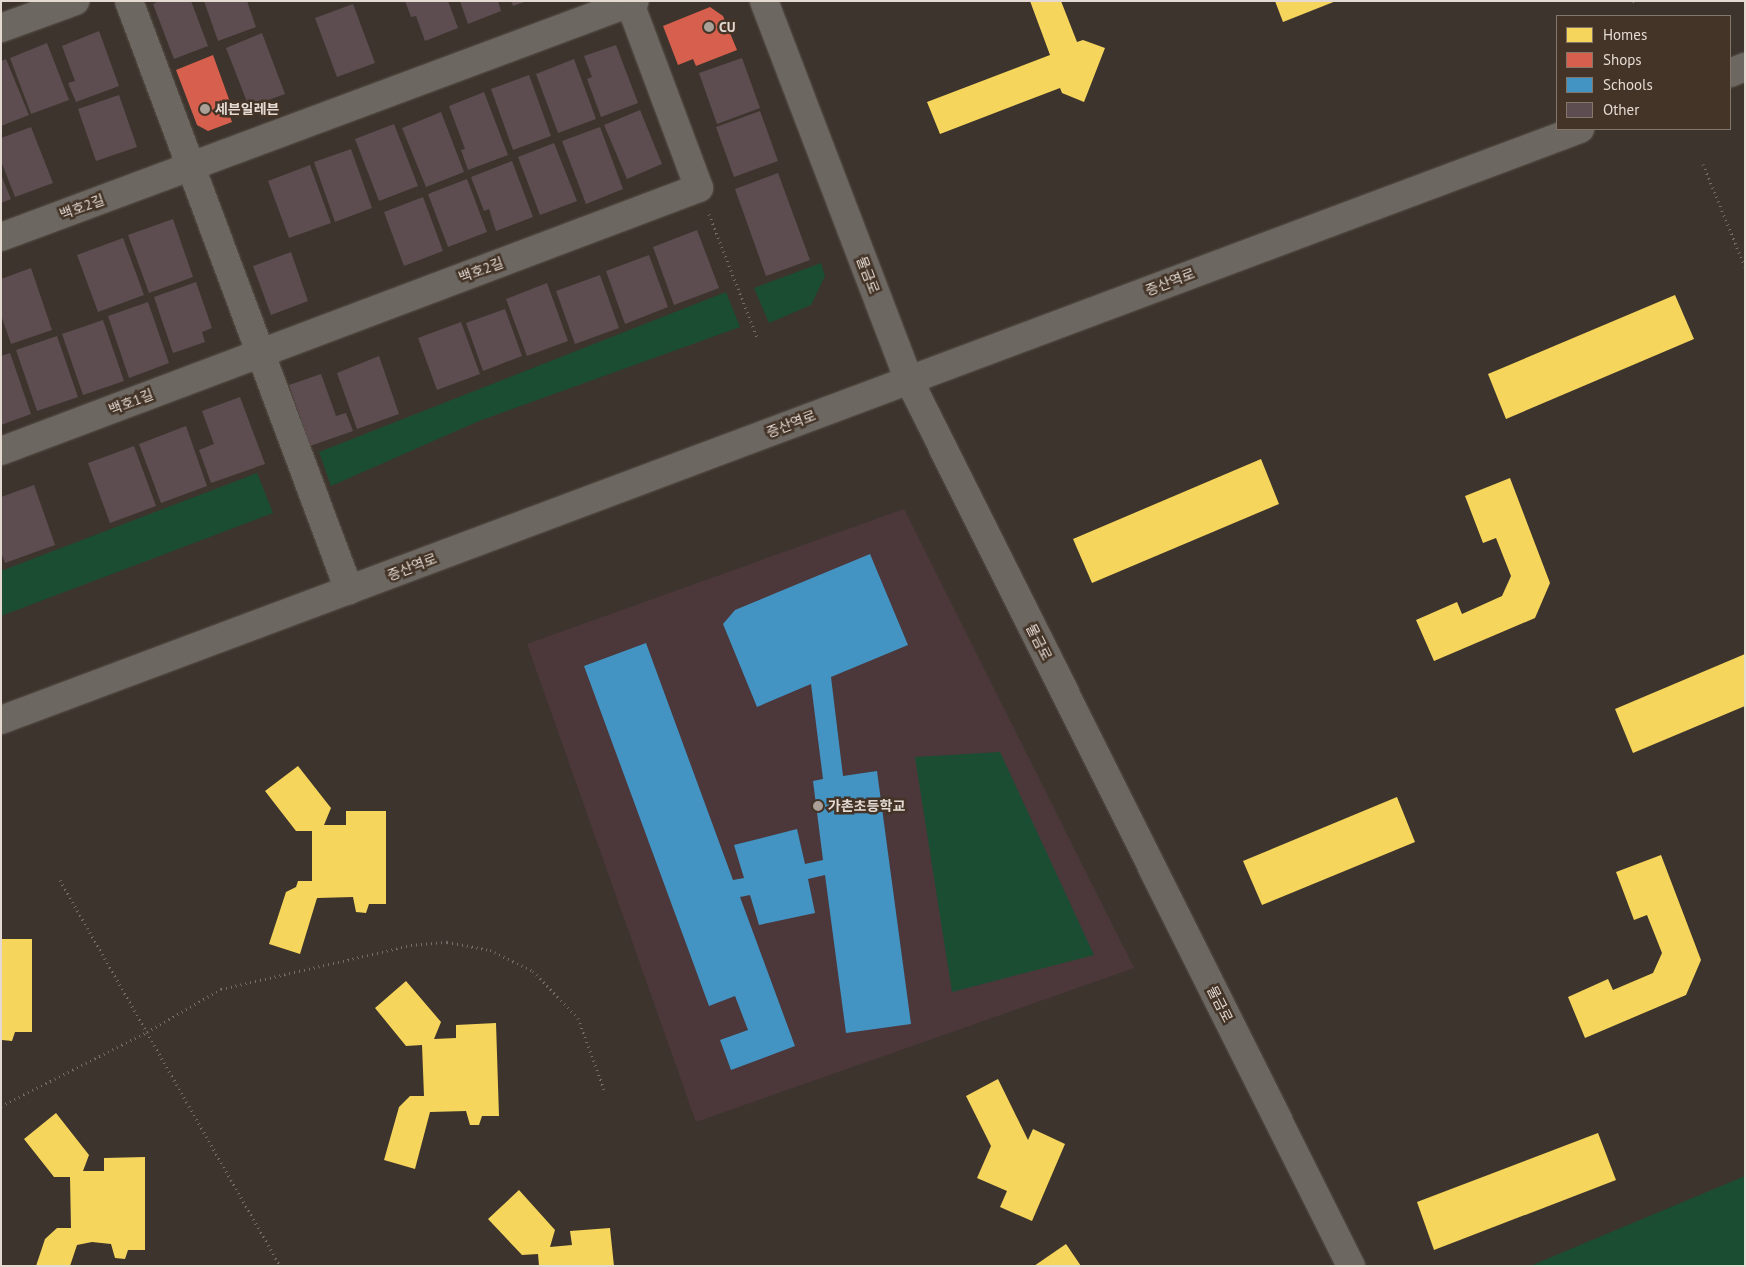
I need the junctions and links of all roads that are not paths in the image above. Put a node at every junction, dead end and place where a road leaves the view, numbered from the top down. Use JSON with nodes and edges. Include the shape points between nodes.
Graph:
{"nodes":[{"id":1,"x":75,"y":1,"type":"edge"},
{"id":2,"x":129,"y":1,"type":"edge"},
{"id":3,"x":764,"y":1,"type":"edge"},
{"id":4,"x":632,"y":2,"type":"edge"},
{"id":5,"x":1,"y":28,"type":"edge"},
{"id":6,"x":1745,"y":67,"type":"edge"},
{"id":7,"x":1731,"y":73,"type":"edge"},
{"id":8,"x":1577,"y":130,"type":"edge"},
{"id":9,"x":192,"y":167,"type":"junction"},
{"id":10,"x":1,"y":237,"type":"edge"},
{"id":11,"x":262,"y":352,"type":"junction"},
{"id":12,"x":908,"y":380,"type":"junction"},
{"id":13,"x":1,"y":451,"type":"edge"},
{"id":14,"x":349,"y":590,"type":"junction"},
{"id":15,"x":1,"y":720,"type":"edge"},
{"id":16,"x":1351,"y":1266,"type":"edge"}],
"edges":[{"from":1,"to":5,"type":"street"},
{"from":2,"to":9,"type":"street"},
{"from":3,"to":12,"type":"street","name":"물금로"},
{"from":4,"to":9,"type":"street","name":"백호2길"},
{"from":4,"to":11,"type":"street","name":"백호2길","via":[[699,188]]},
{"from":6,"to":7,"type":"street"},
{"from":8,"to":12,"type":"street","name":"증산역로"},
{"from":9,"to":10,"type":"street","name":"백호2길"},
{"from":9,"to":11,"type":"street"},
{"from":11,"to":13,"type":"street","name":"백호1길"},
{"from":11,"to":14,"type":"street"},
{"from":12,"to":14,"type":"street","name":"증산역로"},
{"from":12,"to":16,"type":"street","name":"물금로"},
{"from":14,"to":15,"type":"street","name":"증산역로"}]}
